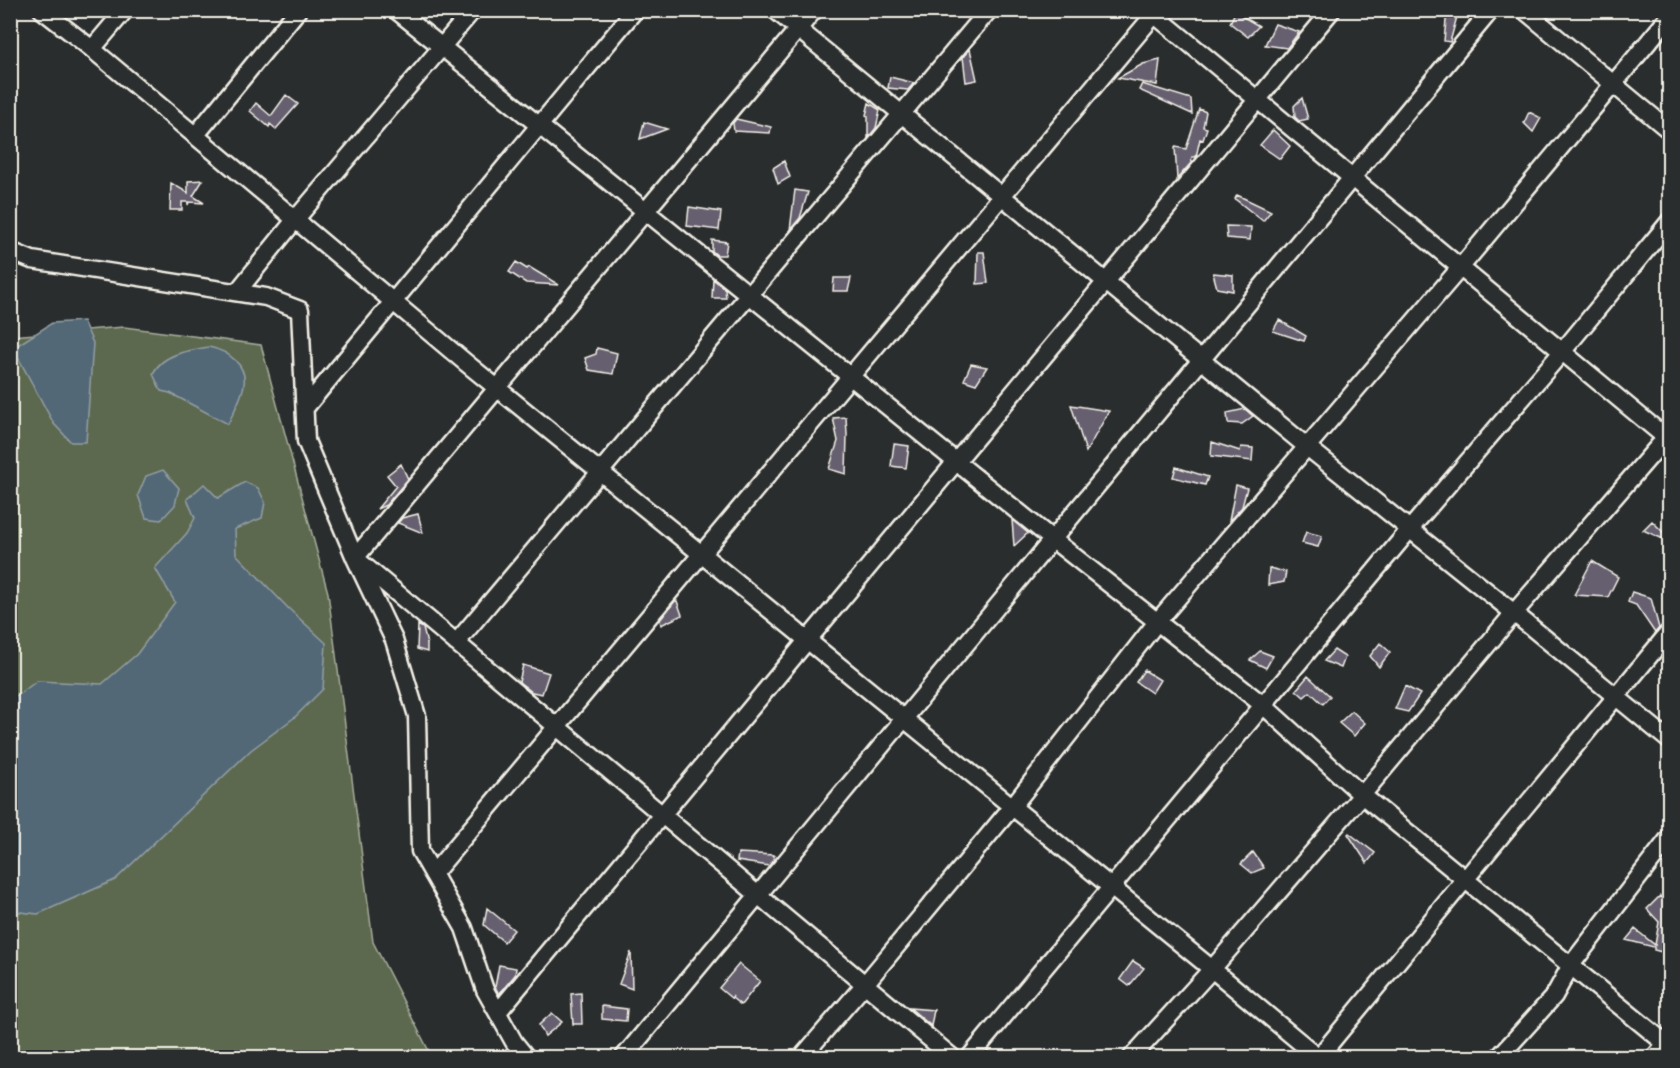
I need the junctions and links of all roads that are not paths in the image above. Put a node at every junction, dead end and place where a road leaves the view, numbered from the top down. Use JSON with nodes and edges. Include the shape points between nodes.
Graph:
{"nodes":[{"id":1,"x":42,"y":10,"type":"edge"},
{"id":2,"x":125,"y":10,"type":"edge"},
{"id":3,"x":298,"y":10,"type":"edge"},
{"id":4,"x":396,"y":10,"type":"edge"},
{"id":5,"x":473,"y":10,"type":"edge"},
{"id":6,"x":635,"y":10,"type":"edge"},
{"id":7,"x":775,"y":10,"type":"edge"},
{"id":8,"x":814,"y":10,"type":"edge"},
{"id":9,"x":989,"y":10,"type":"edge"},
{"id":10,"x":1332,"y":10,"type":"edge"},
{"id":11,"x":1491,"y":10,"type":"edge"},
{"id":12,"x":1524,"y":10,"type":"edge"},
{"id":13,"x":1154,"y":12,"type":"edge"},
{"id":14,"x":1670,"y":16,"type":"edge"},
{"id":15,"x":798,"y":29,"type":"junction"},
{"id":16,"x":442,"y":47,"type":"junction"},
{"id":17,"x":92,"y":49,"type":"junction"},
{"id":18,"x":1613,"y":84,"type":"junction"},
{"id":19,"x":1258,"y":100,"type":"junction"},
{"id":20,"x":902,"y":114,"type":"junction"},
{"id":21,"x":539,"y":126,"type":"junction"},
{"id":22,"x":1670,"y":131,"type":"edge"},
{"id":23,"x":195,"y":136,"type":"junction"},
{"id":24,"x":1352,"y":178,"type":"junction"},
{"id":25,"x":1002,"y":196,"type":"junction"},
{"id":26,"x":646,"y":212,"type":"junction"},
{"id":27,"x":295,"y":220,"type":"junction"},
{"id":28,"x":1670,"y":221,"type":"edge"},
{"id":29,"x":10,"y":251,"type":"edge"},
{"id":30,"x":1460,"y":267,"type":"junction"},
{"id":31,"x":1106,"y":282,"type":"junction"},
{"id":32,"x":237,"y":292,"type":"junction"},
{"id":33,"x":749,"y":295,"type":"junction"},
{"id":34,"x":393,"y":302,"type":"junction"},
{"id":35,"x":1562,"y":352,"type":"junction"},
{"id":36,"x":1201,"y":360,"type":"junction"},
{"id":37,"x":850,"y":377,"type":"junction"},
{"id":38,"x":498,"y":389,"type":"junction"},
{"id":39,"x":305,"y":408,"type":"junction"},
{"id":40,"x":1668,"y":437,"type":"edge"},
{"id":41,"x":1306,"y":446,"type":"junction"},
{"id":42,"x":956,"y":462,"type":"junction"},
{"id":43,"x":600,"y":472,"type":"junction"},
{"id":44,"x":1410,"y":530,"type":"junction"},
{"id":45,"x":1052,"y":539,"type":"junction"},
{"id":46,"x":701,"y":554,"type":"junction"},
{"id":47,"x":355,"y":558,"type":"junction"},
{"id":48,"x":1514,"y":613,"type":"junction"},
{"id":49,"x":1157,"y":622,"type":"junction"},
{"id":50,"x":1670,"y":632,"type":"edge"},
{"id":51,"x":808,"y":640,"type":"junction"},
{"id":52,"x":456,"y":643,"type":"junction"},
{"id":53,"x":1616,"y":697,"type":"junction"},
{"id":54,"x":1263,"y":705,"type":"junction"},
{"id":55,"x":904,"y":719,"type":"junction"},
{"id":56,"x":557,"y":727,"type":"junction"},
{"id":57,"x":1670,"y":741,"type":"edge"},
{"id":58,"x":1362,"y":795,"type":"junction"},
{"id":59,"x":1012,"y":807,"type":"junction"},
{"id":60,"x":662,"y":815,"type":"junction"},
{"id":61,"x":1670,"y":837,"type":"edge"},
{"id":62,"x":433,"y":874,"type":"junction"},
{"id":63,"x":1465,"y":879,"type":"junction"},
{"id":64,"x":1111,"y":887,"type":"junction"},
{"id":65,"x":758,"y":895,"type":"junction"},
{"id":66,"x":1571,"y":965,"type":"junction"},
{"id":67,"x":1212,"y":969,"type":"junction"},
{"id":68,"x":865,"y":984,"type":"junction"},
{"id":69,"x":498,"y":1012,"type":"junction"},
{"id":70,"x":1668,"y":1043,"type":"edge"},
{"id":71,"x":1318,"y":1057,"type":"edge"},
{"id":72,"x":527,"y":1058,"type":"edge"},
{"id":73,"x":623,"y":1058,"type":"edge"},
{"id":74,"x":801,"y":1058,"type":"edge"},
{"id":75,"x":953,"y":1058,"type":"edge"},
{"id":76,"x":969,"y":1058,"type":"edge"},
{"id":77,"x":1131,"y":1058,"type":"edge"},
{"id":78,"x":1498,"y":1058,"type":"edge"},
{"id":79,"x":1654,"y":1058,"type":"edge"}],
"edges":[{"from":1,"to":17,"type":"street"},
{"from":2,"to":17,"type":"street"},
{"from":3,"to":23,"type":"street"},
{"from":4,"to":16,"type":"street"},
{"from":5,"to":16,"type":"street"},
{"from":6,"to":21,"type":"street"},
{"from":7,"to":15,"type":"street"},
{"from":8,"to":15,"type":"street"},
{"from":9,"to":20,"type":"street"},
{"from":10,"to":19,"type":"street"},
{"from":11,"to":24,"type":"street"},
{"from":12,"to":18,"type":"street"},
{"from":13,"to":19,"type":"street"},
{"from":13,"to":25,"type":"street"},
{"from":14,"to":18,"type":"street"},
{"from":15,"to":20,"type":"street"},
{"from":15,"to":26,"type":"street"},
{"from":16,"to":21,"type":"street"},
{"from":16,"to":27,"type":"street"},
{"from":17,"to":23,"type":"street"},
{"from":18,"to":22,"type":"street"},
{"from":18,"to":30,"type":"street"},
{"from":19,"to":24,"type":"street"},
{"from":19,"to":31,"type":"street"},
{"from":20,"to":25,"type":"street"},
{"from":20,"to":33,"type":"street"},
{"from":21,"to":26,"type":"street"},
{"from":21,"to":34,"type":"street"},
{"from":23,"to":27,"type":"street"},
{"from":24,"to":30,"type":"street"},
{"from":24,"to":36,"type":"street"},
{"from":25,"to":31,"type":"street"},
{"from":25,"to":37,"type":"street"},
{"from":26,"to":33,"type":"street"},
{"from":26,"to":38,"type":"street"},
{"from":27,"to":32,"type":"street"},
{"from":27,"to":34,"type":"street"},
{"from":28,"to":35,"type":"street"},
{"from":29,"to":32,"type":"street","via":[[32,260]]},
{"from":30,"to":35,"type":"street"},
{"from":30,"to":41,"type":"street"},
{"from":31,"to":36,"type":"street"},
{"from":31,"to":42,"type":"street"},
{"from":32,"to":39,"type":"street","via":[[266,297],[300,310]]},
{"from":33,"to":37,"type":"street"},
{"from":33,"to":43,"type":"street"},
{"from":34,"to":38,"type":"street"},
{"from":34,"to":39,"type":"street"},
{"from":35,"to":40,"type":"street"},
{"from":35,"to":44,"type":"street"},
{"from":36,"to":41,"type":"street"},
{"from":36,"to":45,"type":"street"},
{"from":37,"to":42,"type":"street"},
{"from":37,"to":46,"type":"street"},
{"from":38,"to":43,"type":"street"},
{"from":38,"to":47,"type":"street"},
{"from":39,"to":47,"type":"street","via":[[306,441]]},
{"from":40,"to":48,"type":"street"},
{"from":41,"to":44,"type":"street"},
{"from":41,"to":49,"type":"street"},
{"from":42,"to":45,"type":"street"},
{"from":42,"to":51,"type":"street"},
{"from":43,"to":46,"type":"street"},
{"from":43,"to":52,"type":"street"},
{"from":44,"to":48,"type":"street"},
{"from":44,"to":54,"type":"street"},
{"from":45,"to":49,"type":"street"},
{"from":45,"to":55,"type":"street"},
{"from":46,"to":51,"type":"street"},
{"from":46,"to":56,"type":"street"},
{"from":47,"to":52,"type":"street"},
{"from":47,"to":62,"type":"street","via":[[394,639],[417,717],[420,851]]},
{"from":48,"to":53,"type":"street"},
{"from":48,"to":58,"type":"street"},
{"from":49,"to":54,"type":"street"},
{"from":49,"to":59,"type":"street"},
{"from":50,"to":53,"type":"street"},
{"from":51,"to":55,"type":"street"},
{"from":51,"to":60,"type":"street"},
{"from":52,"to":56,"type":"street"},
{"from":53,"to":57,"type":"street"},
{"from":53,"to":63,"type":"street"},
{"from":54,"to":58,"type":"street"},
{"from":54,"to":64,"type":"street"},
{"from":55,"to":59,"type":"street"},
{"from":55,"to":65,"type":"street"},
{"from":56,"to":60,"type":"street"},
{"from":56,"to":62,"type":"street"},
{"from":58,"to":63,"type":"street"},
{"from":58,"to":67,"type":"street"},
{"from":59,"to":64,"type":"street"},
{"from":59,"to":68,"type":"street"},
{"from":60,"to":65,"type":"street"},
{"from":60,"to":69,"type":"street"},
{"from":61,"to":66,"type":"street"},
{"from":62,"to":69,"type":"street","via":[[464,928],[485,990]]},
{"from":63,"to":66,"type":"street"},
{"from":63,"to":71,"type":"street"},
{"from":64,"to":67,"type":"street"},
{"from":64,"to":76,"type":"street"},
{"from":65,"to":68,"type":"street"},
{"from":65,"to":73,"type":"street"},
{"from":66,"to":70,"type":"street"},
{"from":66,"to":78,"type":"street","via":[[1554,996]]},
{"from":67,"to":71,"type":"street"},
{"from":67,"to":77,"type":"street"},
{"from":68,"to":74,"type":"street"},
{"from":68,"to":75,"type":"street"},
{"from":69,"to":72,"type":"street"},
{"from":70,"to":79,"type":"street"}]}
